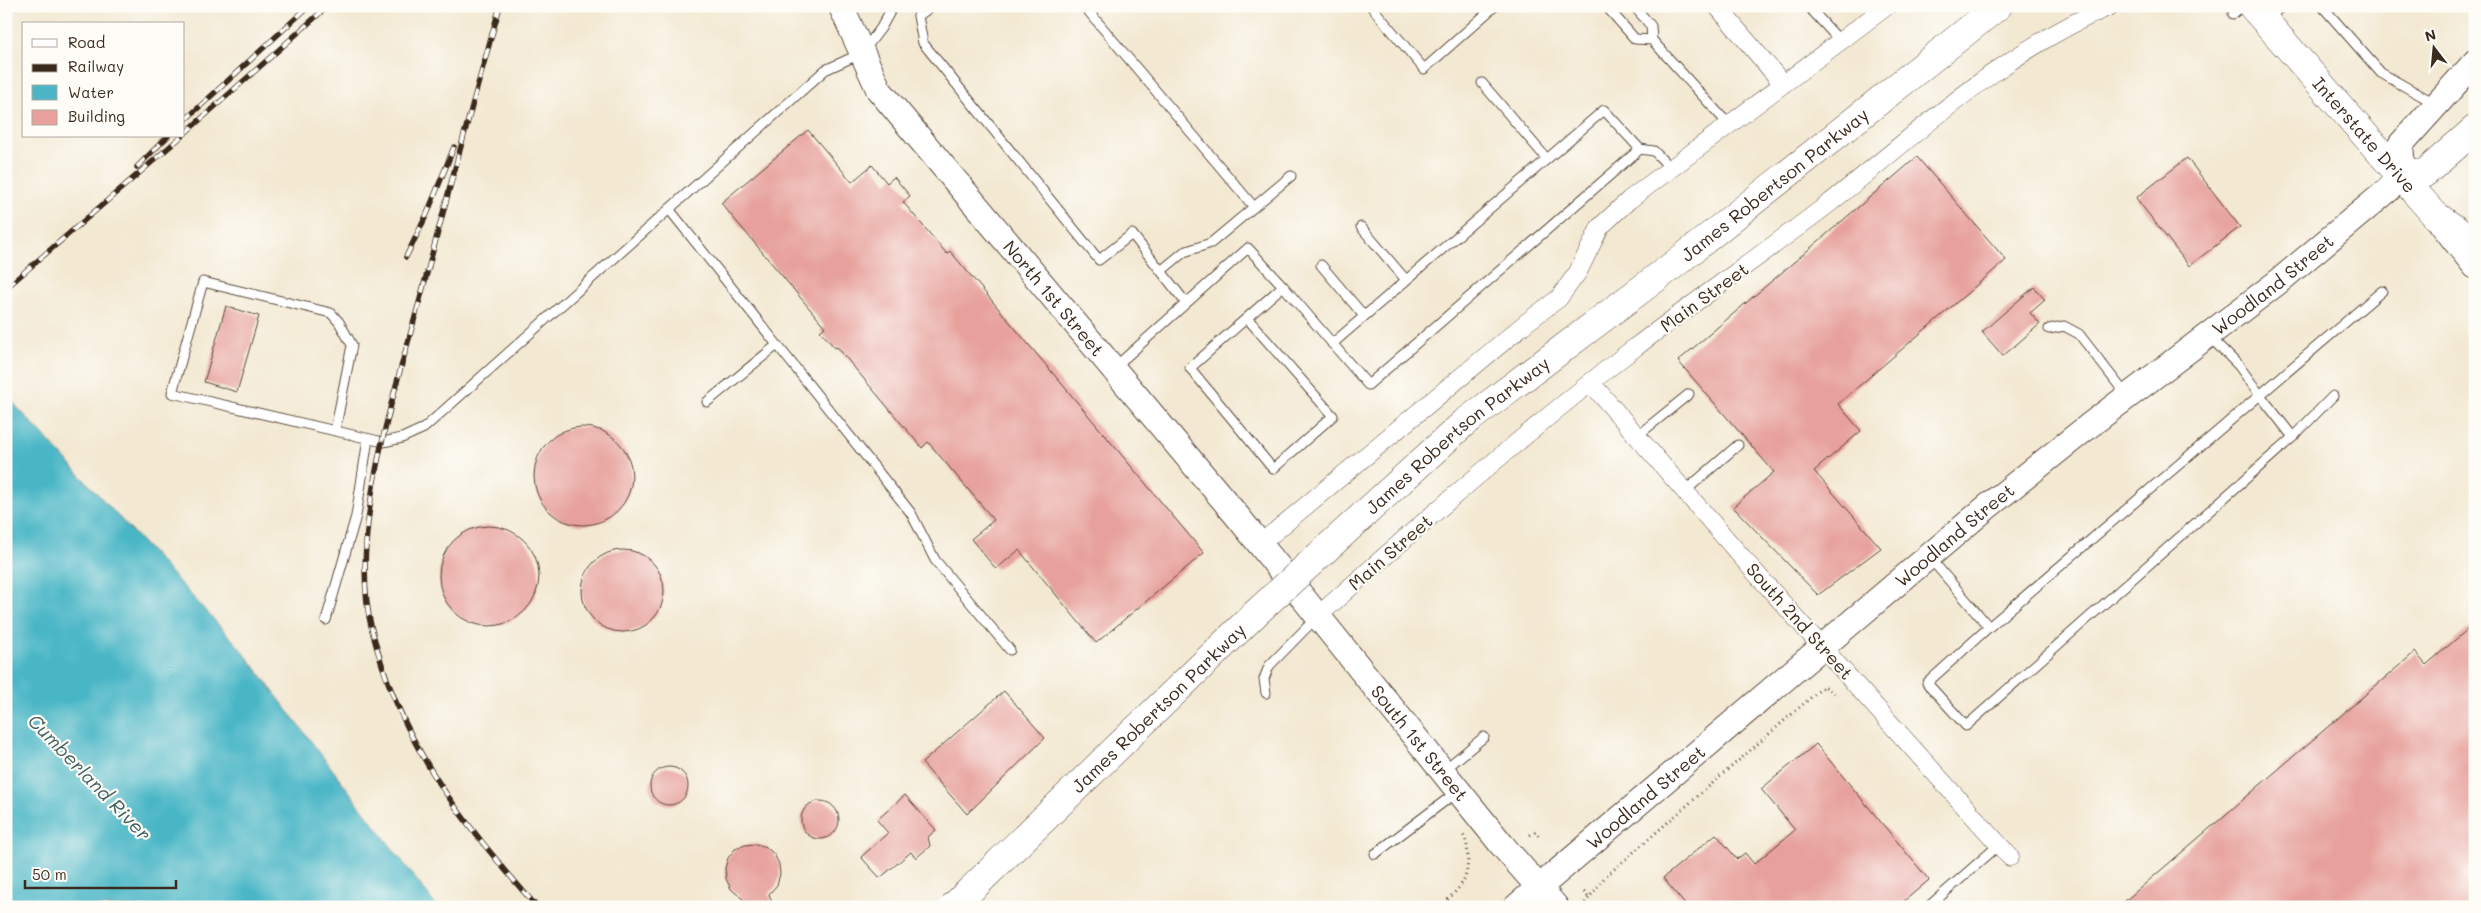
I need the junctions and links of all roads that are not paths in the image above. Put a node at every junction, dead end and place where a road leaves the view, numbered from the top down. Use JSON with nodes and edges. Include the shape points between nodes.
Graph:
{"nodes":[{"id":1,"x":841,"y":6,"type":"edge"},
{"id":2,"x":893,"y":6,"type":"edge"},
{"id":3,"x":932,"y":6,"type":"edge"},
{"id":4,"x":1084,"y":6,"type":"edge"},
{"id":5,"x":1371,"y":6,"type":"edge"},
{"id":6,"x":1495,"y":6,"type":"edge"},
{"id":7,"x":1606,"y":6,"type":"edge"},
{"id":8,"x":1634,"y":6,"type":"edge"},
{"id":9,"x":1717,"y":6,"type":"edge"},
{"id":10,"x":1808,"y":6,"type":"edge"},
{"id":11,"x":1887,"y":6,"type":"edge"},
{"id":12,"x":1998,"y":6,"type":"edge"},
{"id":13,"x":2110,"y":6,"type":"edge"},
{"id":14,"x":2242,"y":6,"type":"edge"},
{"id":15,"x":2322,"y":6,"type":"edge"},
{"id":16,"x":2258,"y":12,"type":"edge"},
{"id":17,"x":1652,"y":40,"type":"junction"},
{"id":18,"x":1840,"y":42,"type":"junction"},
{"id":19,"x":862,"y":53,"type":"junction"},
{"id":20,"x":2475,"y":62,"type":"edge"},
{"id":21,"x":1482,"y":83,"type":"dead end"},
{"id":22,"x":1783,"y":84,"type":"junction"},
{"id":23,"x":2436,"y":104,"type":"junction"},
{"id":24,"x":1729,"y":125,"type":"junction"},
{"id":25,"x":2475,"y":129,"type":"edge"},
{"id":26,"x":1640,"y":149,"type":"junction"},
{"id":27,"x":1547,"y":159,"type":"junction"},
{"id":28,"x":1671,"y":169,"type":"junction"},
{"id":29,"x":2402,"y":175,"type":"junction"},
{"id":30,"x":1291,"y":176,"type":"dead end"},
{"id":31,"x":1254,"y":207,"type":"junction"},
{"id":32,"x":669,"y":209,"type":"junction"},
{"id":33,"x":2435,"y":215,"type":"junction"},
{"id":34,"x":1361,"y":228,"type":"dead end"},
{"id":35,"x":2475,"y":243,"type":"edge"},
{"id":36,"x":1321,"y":265,"type":"dead end"},
{"id":37,"x":2475,"y":266,"type":"edge"},
{"id":38,"x":1161,"y":271,"type":"junction"},
{"id":39,"x":1406,"y":280,"type":"junction"},
{"id":40,"x":1283,"y":286,"type":"junction"},
{"id":41,"x":2382,"y":291,"type":"dead end"},
{"id":42,"x":1186,"y":303,"type":"junction"},
{"id":43,"x":1364,"y":316,"type":"junction"},
{"id":44,"x":1247,"y":318,"type":"junction"},
{"id":45,"x":2049,"y":329,"type":"dead end"},
{"id":46,"x":2209,"y":336,"type":"junction"},
{"id":47,"x":1332,"y":344,"type":"junction"},
{"id":48,"x":777,"y":345,"type":"junction"},
{"id":49,"x":1113,"y":369,"type":"junction"},
{"id":50,"x":1591,"y":384,"type":"junction"},
{"id":51,"x":1689,"y":394,"type":"dead end"},
{"id":52,"x":2260,"y":395,"type":"junction"},
{"id":53,"x":2128,"y":396,"type":"junction"},
{"id":54,"x":2333,"y":396,"type":"dead end"},
{"id":55,"x":707,"y":402,"type":"dead end"},
{"id":56,"x":335,"y":431,"type":"junction"},
{"id":57,"x":1637,"y":436,"type":"junction"},
{"id":58,"x":2292,"y":437,"type":"junction"},
{"id":59,"x":368,"y":439,"type":"junction"},
{"id":60,"x":1738,"y":445,"type":"dead end"},
{"id":61,"x":1684,"y":491,"type":"junction"},
{"id":62,"x":1260,"y":544,"type":"junction"},
{"id":63,"x":1928,"y":556,"type":"junction"},
{"id":64,"x":1287,"y":578,"type":"joint"},
{"id":65,"x":1318,"y":616,"type":"junction"},
{"id":66,"x":326,"y":620,"type":"dead end"},
{"id":67,"x":1989,"y":627,"type":"junction"},
{"id":68,"x":1823,"y":646,"type":"junction"},
{"id":69,"x":1010,"y":650,"type":"dead end"},
{"id":70,"x":1266,"y":693,"type":"dead end"},
{"id":71,"x":1484,"y":737,"type":"dead end"},
{"id":72,"x":1442,"y":771,"type":"junction"},
{"id":73,"x":1448,"y":798,"type":"junction"},
{"id":74,"x":2005,"y":850,"type":"joint"},
{"id":75,"x":1375,"y":854,"type":"dead end"},
{"id":76,"x":1538,"y":888,"type":"junction"},
{"id":77,"x":953,"y":907,"type":"edge"},
{"id":78,"x":1516,"y":907,"type":"edge"},
{"id":79,"x":1556,"y":907,"type":"edge"},
{"id":80,"x":1928,"y":907,"type":"edge"}],
"edges":[{"from":1,"to":19,"type":"main road","name":"North 1st Street"},
{"from":2,"to":19,"type":"lane"},
{"from":3,"to":38,"type":"lane","via":[[918,16],[923,43],[1099,260],[1132,234]]},
{"from":4,"to":31,"type":"lane"},
{"from":5,"to":6,"type":"lane","via":[[1424,69]]},
{"from":7,"to":17,"type":"lane","via":[[1635,39]]},
{"from":8,"to":17,"type":"lane","via":[[1651,26]]},
{"from":9,"to":22,"type":"street"},
{"from":10,"to":18,"type":"lane"},
{"from":11,"to":18,"type":"street"},
{"from":12,"to":77,"type":"main road","name":"James Robertson Parkway","bridge":true,"via":[[1676,263],[1464,423],[1256,612]]},
{"from":13,"to":50,"type":"street","name":"Main Street","via":[[2048,36],[1994,71]]},
{"from":14,"to":16,"type":"lane"},
{"from":15,"to":23,"type":"lane","via":[[2381,73]]},
{"from":16,"to":29,"type":"main road","name":"Interstate Drive"},
{"from":17,"to":24,"type":"lane"},
{"from":18,"to":22,"type":"street"},
{"from":19,"to":32,"type":"lane","via":[[825,70]]},
{"from":19,"to":49,"type":"main road","name":"North 1st Street","via":[[879,90]]},
{"from":20,"to":23,"type":"main road"},
{"from":21,"to":27,"type":"lane"},
{"from":22,"to":24,"type":"street"},
{"from":23,"to":29,"type":"main road","via":[[2401,144]]},
{"from":24,"to":28,"type":"street"},
{"from":25,"to":29,"type":"main road","via":[[2425,173]]},
{"from":26,"to":27,"type":"lane","via":[[1604,110]]},
{"from":26,"to":28,"type":"lane","via":[[1654,151]]},
{"from":26,"to":47,"type":"lane","via":[[1368,385]]},
{"from":27,"to":39,"type":"lane"},
{"from":28,"to":62,"type":"street","via":[[1629,200],[1600,227],[1578,272],[1559,298]]},
{"from":29,"to":33,"type":"main road","name":"Interstate Drive"},
{"from":29,"to":46,"type":"main road","name":"Woodland Street","via":[[2308,259]]},
{"from":30,"to":31,"type":"lane"},
{"from":31,"to":38,"type":"lane","via":[[1210,244],[1184,252]]},
{"from":32,"to":48,"type":"lane"},
{"from":32,"to":59,"type":"lane","via":[[424,428],[383,442]]},
{"from":33,"to":35,"type":"main road"},
{"from":33,"to":37,"type":"main road","name":"Interstate Drive"},
{"from":34,"to":39,"type":"lane"},
{"from":36,"to":43,"type":"lane"},
{"from":38,"to":42,"type":"lane"},
{"from":39,"to":43,"type":"lane"},
{"from":40,"to":42,"type":"lane","via":[[1248,248]]},
{"from":40,"to":44,"type":"lane"},
{"from":40,"to":47,"type":"lane"},
{"from":41,"to":52,"type":"lane"},
{"from":42,"to":49,"type":"lane"},
{"from":43,"to":47,"type":"lane"},
{"from":44,"to":44,"type":"lane","via":[[1190,368],[1273,469],[1333,416]]},
{"from":45,"to":53,"type":"lane","via":[[2064,326],[2079,334]]},
{"from":46,"to":52,"type":"lane","via":[[2239,366]]},
{"from":46,"to":53,"type":"main road","name":"Woodland Street"},
{"from":48,"to":55,"type":"lane"},
{"from":48,"to":69,"type":"lane","via":[[911,513],[935,560]]},
{"from":49,"to":62,"type":"main road","name":"North 1st Street"},
{"from":50,"to":57,"type":"street","name":"South 2nd Street"},
{"from":50,"to":65,"type":"street","name":"Main Street","via":[[1404,538]]},
{"from":51,"to":57,"type":"lane"},
{"from":52,"to":58,"type":"lane"},
{"from":52,"to":67,"type":"lane"},
{"from":53,"to":63,"type":"main road","name":"Woodland Street"},
{"from":54,"to":58,"type":"lane"},
{"from":56,"to":56,"type":"lane","via":[[352,345],[339,322],[331,313],[203,282],[172,393]]},
{"from":56,"to":59,"type":"lane"},
{"from":57,"to":61,"type":"street","name":"South 2nd Street"},
{"from":58,"to":67,"type":"lane","via":[[1966,726],[1927,683]]},
{"from":59,"to":66,"type":"lane","via":[[356,516]]},
{"from":60,"to":61,"type":"lane"},
{"from":61,"to":68,"type":"street","name":"South 2nd Street"},
{"from":62,"to":64,"type":"main road","name":"North 1st Street"},
{"from":63,"to":67,"type":"lane"},
{"from":63,"to":68,"type":"main road","name":"Woodland Street"},
{"from":64,"to":65,"type":"main road","name":"South 1st Street"},
{"from":65,"to":70,"type":"lane","via":[[1269,666],[1264,679]]},
{"from":65,"to":72,"type":"main road","name":"South 1st Street"},
{"from":68,"to":74,"type":"street","name":"South 2nd Street"},
{"from":68,"to":76,"type":"main road","name":"Woodland Street"},
{"from":71,"to":72,"type":"lane"},
{"from":72,"to":73,"type":"main road","name":"South 1st Street"},
{"from":73,"to":75,"type":"lane"},
{"from":73,"to":76,"type":"main road","name":"South 1st Street"},
{"from":74,"to":80,"type":"lane"},
{"from":76,"to":78,"type":"main road","name":"Woodland Street"},
{"from":76,"to":79,"type":"main road","name":"South 1st Street"}]}
